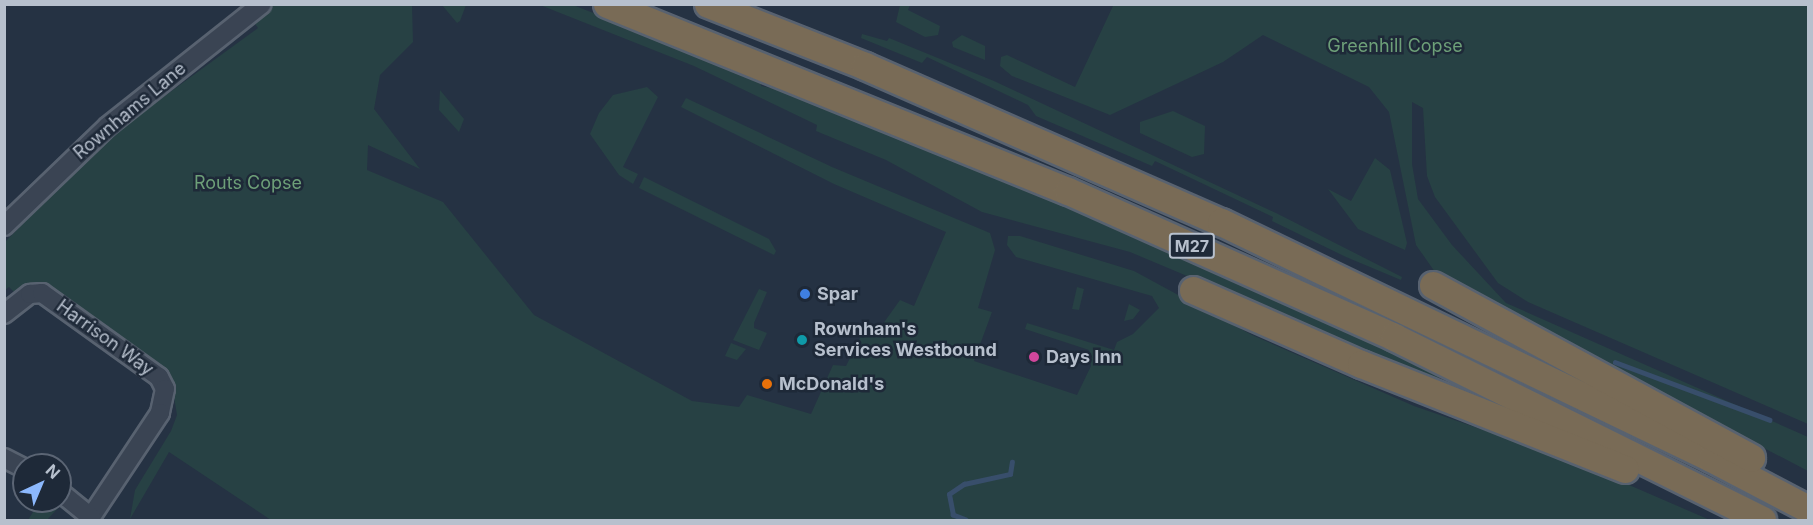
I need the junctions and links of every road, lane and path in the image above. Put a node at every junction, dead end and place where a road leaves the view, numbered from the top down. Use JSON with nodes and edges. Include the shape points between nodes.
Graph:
{"nodes":[{"id":1,"x":607,"y":4,"type":"edge"},
{"id":2,"x":708,"y":4,"type":"edge"},
{"id":3,"x":257,"y":8,"type":"edge"},
{"id":4,"x":4,"y":226,"type":"edge"},
{"id":5,"x":1433,"y":285,"type":"dead end"},
{"id":6,"x":1193,"y":290,"type":"dead end"},
{"id":7,"x":4,"y":314,"type":"edge"},
{"id":8,"x":1809,"y":489,"type":"edge"},
{"id":9,"x":1720,"y":498,"type":"junction"},
{"id":10,"x":72,"y":503,"type":"edge"},
{"id":11,"x":1809,"y":509,"type":"edge"},
{"id":12,"x":90,"y":519,"type":"edge"},
{"id":13,"x":1762,"y":520,"type":"edge"}],
"edges":[{"from":1,"to":9,"type":"highway","number":"M27","via":[[1068,191],[1394,337]]},
{"from":2,"to":11,"type":"highway","number":"M27","via":[[865,66],[1221,222]]},
{"from":3,"to":4,"type":"street","name":"Rownhams Lane","via":[[101,131]]},
{"from":5,"to":8,"type":"highway"},
{"from":6,"to":9,"type":"highway","number":"M27","via":[[1659,483]]},
{"from":7,"to":12,"type":"street","name":"Harrison Way","via":[[30,294],[42,293],[159,377],[165,389],[160,413]]},
{"from":9,"to":13,"type":"highway","number":"M27"},
{"from":10,"to":12,"type":"street","name":"Harrison Way"}]}
